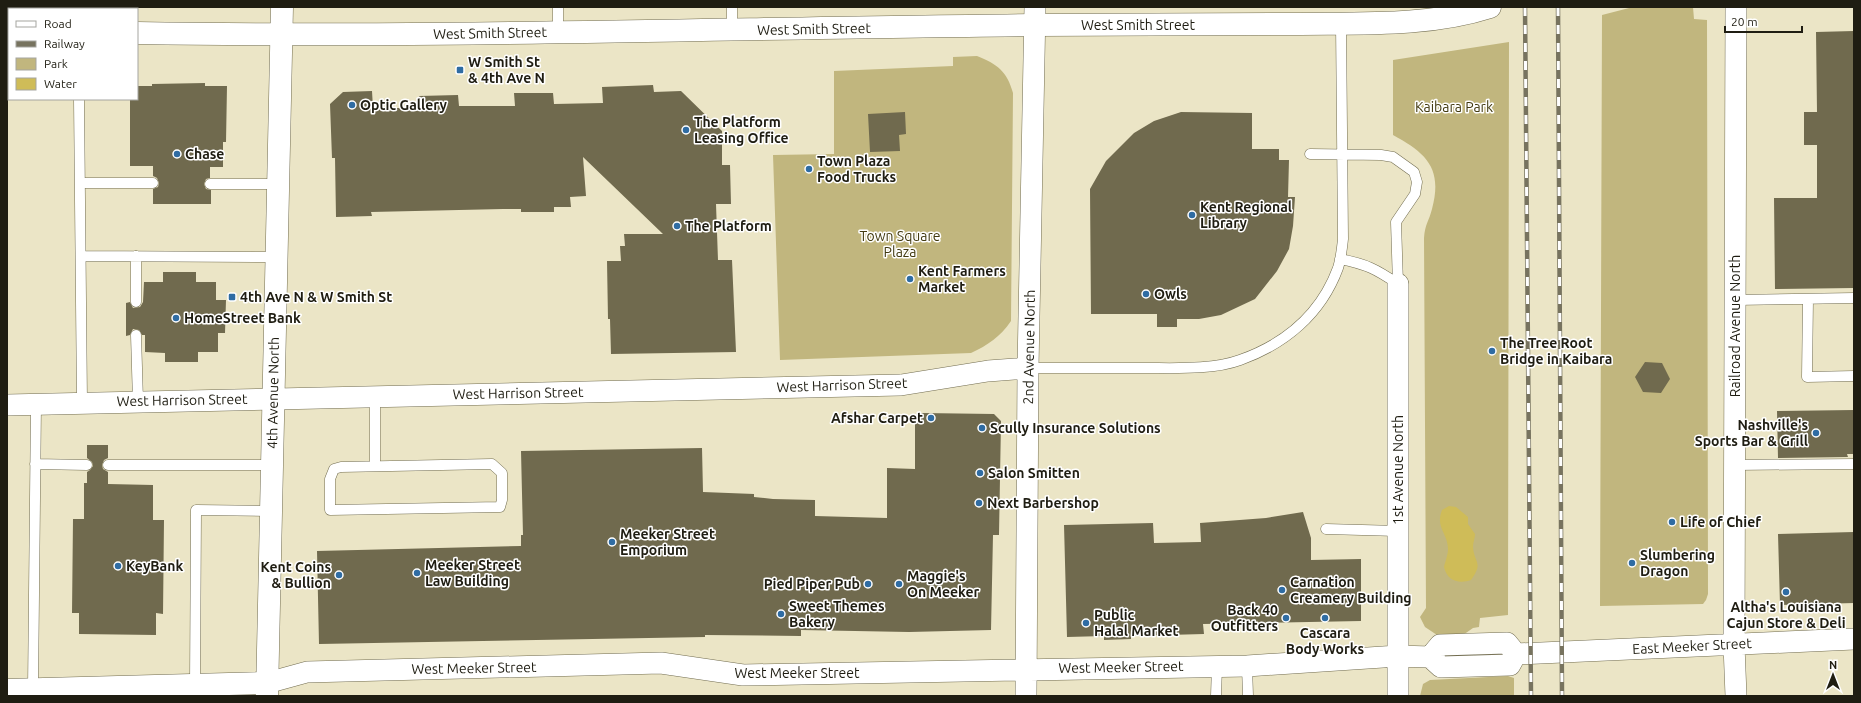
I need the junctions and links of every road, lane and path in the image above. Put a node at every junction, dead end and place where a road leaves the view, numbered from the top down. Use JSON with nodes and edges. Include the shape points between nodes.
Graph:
{"nodes":[{"id":1,"x":282,"y":7,"type":"edge"},
{"id":2,"x":558,"y":7,"type":"edge"},
{"id":3,"x":732,"y":7,"type":"edge"},
{"id":4,"x":1490,"y":7,"type":"edge"},
{"id":5,"x":1736,"y":7,"type":"edge"},
{"id":6,"x":1406,"y":14,"type":"edge"},
{"id":7,"x":1035,"y":16,"type":"edge"},
{"id":8,"x":1341,"y":23,"type":"junction"},
{"id":9,"x":732,"y":30,"type":"junction"},
{"id":10,"x":558,"y":32,"type":"junction"},
{"id":11,"x":138,"y":33,"type":"edge"},
{"id":12,"x":281,"y":35,"type":"junction"},
{"id":13,"x":79,"y":100,"type":"edge"},
{"id":14,"x":1310,"y":154,"type":"dead end"},
{"id":15,"x":1342,"y":154,"type":"junction"},
{"id":16,"x":80,"y":183,"type":"junction"},
{"id":17,"x":153,"y":183,"type":"dead end"},
{"id":18,"x":210,"y":184,"type":"dead end"},
{"id":19,"x":278,"y":184,"type":"junction"},
{"id":20,"x":81,"y":256,"type":"junction"},
{"id":21,"x":136,"y":256,"type":"junction"},
{"id":22,"x":277,"y":257,"type":"junction"},
{"id":23,"x":1340,"y":259,"type":"junction"},
{"id":24,"x":1398,"y":284,"type":"junction"},
{"id":25,"x":1854,"y":298,"type":"edge"},
{"id":26,"x":1808,"y":299,"type":"junction"},
{"id":27,"x":1735,"y":300,"type":"junction"},
{"id":28,"x":136,"y":302,"type":"dead end"},
{"id":29,"x":136,"y":335,"type":"dead end"},
{"id":30,"x":1028,"y":368,"type":"junction"},
{"id":31,"x":1854,"y":376,"type":"edge"},
{"id":32,"x":374,"y":397,"type":"junction"},
{"id":33,"x":273,"y":398,"type":"junction"},
{"id":34,"x":138,"y":401,"type":"junction"},
{"id":35,"x":82,"y":403,"type":"junction"},
{"id":36,"x":36,"y":404,"type":"junction"},
{"id":37,"x":7,"y":405,"type":"edge"},
{"id":38,"x":35,"y":464,"type":"junction"},
{"id":39,"x":1854,"y":464,"type":"edge"},
{"id":40,"x":87,"y":465,"type":"dead end"},
{"id":41,"x":108,"y":465,"type":"dead end"},
{"id":42,"x":272,"y":465,"type":"junction"},
{"id":43,"x":1734,"y":465,"type":"junction"},
{"id":44,"x":374,"y":466,"type":"junction"},
{"id":45,"x":270,"y":511,"type":"junction"},
{"id":46,"x":1326,"y":529,"type":"dead end"},
{"id":47,"x":1398,"y":531,"type":"junction"},
{"id":48,"x":1854,"y":640,"type":"edge"},
{"id":49,"x":1734,"y":645,"type":"junction"},
{"id":50,"x":1524,"y":654,"type":"joint"},
{"id":51,"x":1398,"y":656,"type":"junction"},
{"id":52,"x":1216,"y":666,"type":"junction"},
{"id":53,"x":1247,"y":666,"type":"junction"},
{"id":54,"x":1026,"y":669,"type":"junction"},
{"id":55,"x":195,"y":685,"type":"junction"},
{"id":56,"x":33,"y":689,"type":"junction"},
{"id":57,"x":7,"y":690,"type":"edge"},
{"id":58,"x":267,"y":690,"type":"edge"},
{"id":59,"x":120,"y":692,"type":"edge"},
{"id":60,"x":1026,"y":696,"type":"edge"},
{"id":61,"x":1216,"y":696,"type":"edge"},
{"id":62,"x":1248,"y":696,"type":"edge"},
{"id":63,"x":1398,"y":696,"type":"edge"},
{"id":64,"x":1736,"y":696,"type":"edge"}],
"edges":[{"from":1,"to":12,"type":"main road","name":"4th Avenue North"},
{"from":2,"to":10,"type":"lane"},
{"from":3,"to":9,"type":"lane"},
{"from":4,"to":6,"type":"main road","name":"West Smith Street","via":[[1449,16]]},
{"from":5,"to":27,"type":"street","name":"Railroad Avenue North"},
{"from":6,"to":8,"type":"main road","name":"West Smith Street"},
{"from":7,"to":8,"type":"main road","name":"West Smith Street"},
{"from":7,"to":9,"type":"main road","name":"West Smith Street"},
{"from":7,"to":30,"type":"street","name":"2nd Avenue North"},
{"from":8,"to":15,"type":"lane"},
{"from":9,"to":10,"type":"main road","name":"West Smith Street"},
{"from":10,"to":12,"type":"main road","name":"West Smith Street"},
{"from":11,"to":12,"type":"main road","name":"West Smith Street"},
{"from":12,"to":19,"type":"main road","name":"4th Avenue North"},
{"from":13,"to":16,"type":"lane"},
{"from":14,"to":15,"type":"lane"},
{"from":15,"to":23,"type":"lane","via":[[1343,239]]},
{"from":15,"to":24,"type":"lane","via":[[1381,154],[1394,157],[1414,172],[1417,182],[1415,194],[1396,222]]},
{"from":16,"to":17,"type":"lane"},
{"from":16,"to":20,"type":"lane"},
{"from":18,"to":19,"type":"lane"},
{"from":19,"to":22,"type":"main road","name":"4th Avenue North"},
{"from":20,"to":21,"type":"lane"},
{"from":20,"to":35,"type":"lane"},
{"from":21,"to":22,"type":"lane"},
{"from":21,"to":28,"type":"lane"},
{"from":22,"to":33,"type":"main road","name":"4th Avenue North"},
{"from":23,"to":24,"type":"lane","via":[[1363,264]]},
{"from":23,"to":30,"type":"lane","via":[[1324,297],[1307,320],[1289,335],[1239,360],[1209,366],[1175,368]]},
{"from":24,"to":47,"type":"street","name":"1st Avenue North"},
{"from":25,"to":26,"type":"lane"},
{"from":26,"to":27,"type":"lane"},
{"from":26,"to":31,"type":"lane","via":[[1807,377]]},
{"from":27,"to":43,"type":"street","name":"Railroad Avenue North"},
{"from":29,"to":34,"type":"lane"},
{"from":30,"to":32,"type":"street","name":"West Harrison Street","via":[[988,371],[901,385]]},
{"from":30,"to":54,"type":"street","name":"2nd Avenue North"},
{"from":32,"to":33,"type":"street","name":"West Harrison Street"},
{"from":32,"to":44,"type":"lane"},
{"from":33,"to":34,"type":"street","name":"West Harrison Street"},
{"from":33,"to":42,"type":"main road","name":"4th Avenue North"},
{"from":34,"to":35,"type":"street","name":"West Harrison Street"},
{"from":35,"to":36,"type":"street","name":"West Harrison Street"},
{"from":36,"to":37,"type":"street","name":"West Harrison Street"},
{"from":36,"to":38,"type":"lane"},
{"from":38,"to":40,"type":"lane"},
{"from":38,"to":56,"type":"lane"},
{"from":39,"to":43,"type":"lane"},
{"from":41,"to":42,"type":"lane"},
{"from":42,"to":45,"type":"main road","name":"4th Avenue North"},
{"from":43,"to":49,"type":"street","name":"Railroad Avenue North"},
{"from":44,"to":44,"type":"lane","via":[[334,469],[330,479],[330,510],[500,507],[502,473],[492,464]]},
{"from":45,"to":55,"type":"lane","via":[[196,510]]},
{"from":45,"to":58,"type":"main road","name":"4th Avenue North"},
{"from":46,"to":47,"type":"lane"},
{"from":47,"to":51,"type":"street","name":"1st Avenue North"},
{"from":48,"to":49,"type":"street","name":"East Meeker Street"},
{"from":49,"to":50,"type":"street","name":"East Meeker Street"},
{"from":49,"to":64,"type":"street","name":"Railroad Avenue North"},
{"from":50,"to":51,"type":"street","name":"West Meeker Street","via":[[1510,665],[1441,667],[1430,657]]},
{"from":51,"to":53,"type":"street","name":"West Meeker Street"},
{"from":51,"to":63,"type":"street","name":"1st Avenue North"},
{"from":52,"to":53,"type":"street","name":"West Meeker Street"},
{"from":52,"to":54,"type":"street","name":"West Meeker Street"},
{"from":52,"to":61,"type":"lane"},
{"from":53,"to":62,"type":"lane"},
{"from":54,"to":58,"type":"street","name":"West Meeker Street","via":[[743,675],[670,664],[653,664],[307,672]]},
{"from":54,"to":60,"type":"street","name":"2nd Avenue North"},
{"from":55,"to":58,"type":"main road","name":"West Meeker Street"},
{"from":55,"to":59,"type":"main road","name":"West Meeker Street"},
{"from":56,"to":57,"type":"main road","name":"West Meeker Street"},
{"from":56,"to":59,"type":"main road","name":"West Meeker Street"}]}
